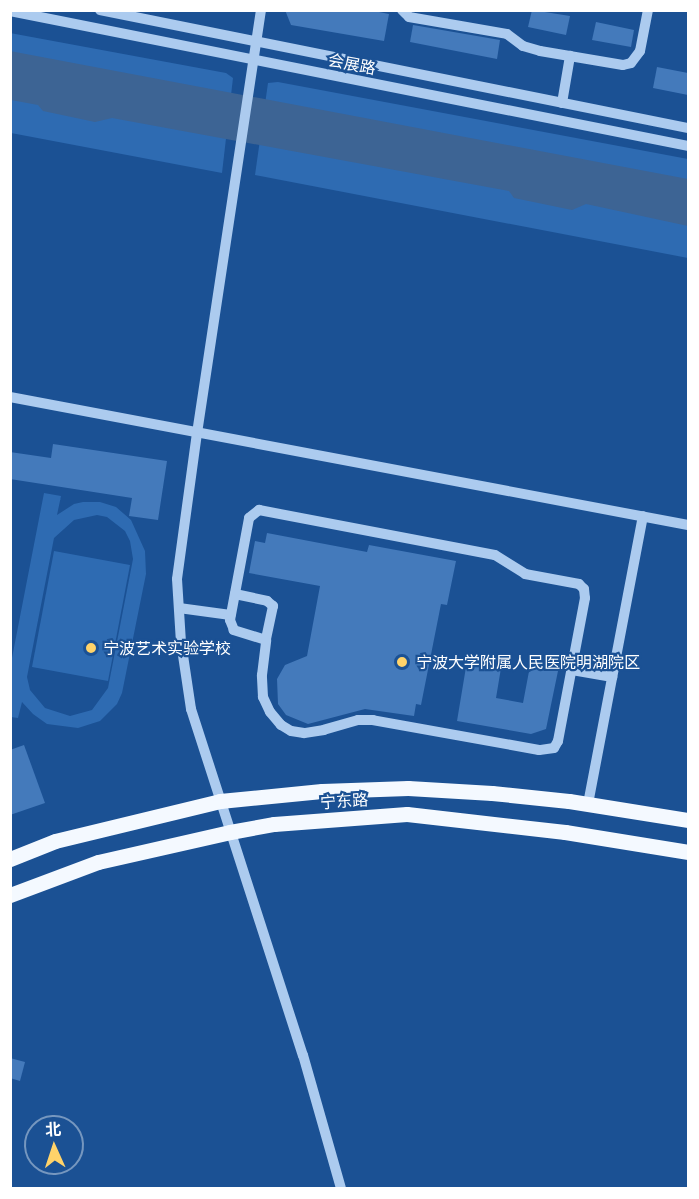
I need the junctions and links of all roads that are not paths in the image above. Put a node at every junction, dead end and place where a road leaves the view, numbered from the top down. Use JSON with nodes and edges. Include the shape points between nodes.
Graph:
{"nodes":[{"id":1,"x":100,"y":10,"type":"edge"},
{"id":2,"x":261,"y":10,"type":"edge"},
{"id":3,"x":402,"y":10,"type":"edge"},
{"id":4,"x":648,"y":10,"type":"edge"},
{"id":5,"x":10,"y":11,"type":"edge"},
{"id":6,"x":256,"y":41,"type":"junction"},
{"id":7,"x":570,"y":56,"type":"junction"},
{"id":8,"x":253,"y":59,"type":"junction"},
{"id":9,"x":562,"y":102,"type":"junction"},
{"id":10,"x":688,"y":128,"type":"edge"},
{"id":11,"x":688,"y":146,"type":"edge"},
{"id":12,"x":10,"y":397,"type":"edge"},
{"id":13,"x":197,"y":433,"type":"junction"},
{"id":14,"x":643,"y":516,"type":"junction"},
{"id":15,"x":688,"y":525,"type":"edge"},
{"id":16,"x":235,"y":594,"type":"junction"},
{"id":17,"x":179,"y":608,"type":"junction"},
{"id":18,"x":231,"y":615,"type":"junction"},
{"id":19,"x":266,"y":640,"type":"junction"},
{"id":20,"x":572,"y":670,"type":"junction"},
{"id":21,"x":612,"y":677,"type":"junction"},
{"id":22,"x":220,"y":801,"type":"junction"},
{"id":23,"x":588,"y":804,"type":"junction"},
{"id":24,"x":688,"y":820,"type":"edge"},
{"id":25,"x":230,"y":832,"type":"junction"},
{"id":26,"x":688,"y":852,"type":"edge"},
{"id":27,"x":10,"y":859,"type":"edge"},
{"id":28,"x":10,"y":895,"type":"edge"},
{"id":29,"x":341,"y":1188,"type":"edge"}],
"edges":[{"from":1,"to":6,"type":"street","name":"会展路"},
{"from":2,"to":6,"type":"street"},
{"from":3,"to":7,"type":"street","via":[[409,17],[507,34],[523,46]]},
{"from":4,"to":7,"type":"street","via":[[640,51],[631,63]]},
{"from":5,"to":8,"type":"street","name":"会展路"},
{"from":6,"to":8,"type":"street"},
{"from":6,"to":9,"type":"street","name":"会展路"},
{"from":7,"to":9,"type":"street"},
{"from":8,"to":11,"type":"street","name":"会展路"},
{"from":8,"to":13,"type":"street"},
{"from":9,"to":10,"type":"street","name":"会展路"},
{"from":12,"to":13,"type":"street"},
{"from":13,"to":14,"type":"street"},
{"from":13,"to":17,"type":"street","via":[[177,579]]},
{"from":14,"to":15,"type":"street"},
{"from":14,"to":21,"type":"street"},
{"from":16,"to":18,"type":"street"},
{"from":16,"to":19,"type":"street","via":[[273,606]]},
{"from":16,"to":20,"type":"street","via":[[249,518],[259,510],[495,555],[525,574],[579,584],[585,589]]},
{"from":17,"to":18,"type":"street"},
{"from":17,"to":22,"type":"street","via":[[191,709]]},
{"from":18,"to":19,"type":"street","via":[[234,630]]},
{"from":19,"to":20,"type":"street","via":[[263,697],[281,725],[304,733],[373,720],[548,751],[558,741]]},
{"from":20,"to":21,"type":"street"},
{"from":21,"to":23,"type":"street"},
{"from":22,"to":23,"type":"main road","name":"宁东路","via":[[408,788]]},
{"from":22,"to":25,"type":"street"},
{"from":22,"to":27,"type":"main road","name":"宁东路","via":[[55,841]]},
{"from":23,"to":24,"type":"main road","name":"宁东路"},
{"from":25,"to":26,"type":"main road","name":"宁东路","via":[[273,824],[407,814],[565,832]]},
{"from":25,"to":28,"type":"main road","name":"宁东路","via":[[98,862]]},
{"from":25,"to":29,"type":"street","via":[[303,1055]]}]}
